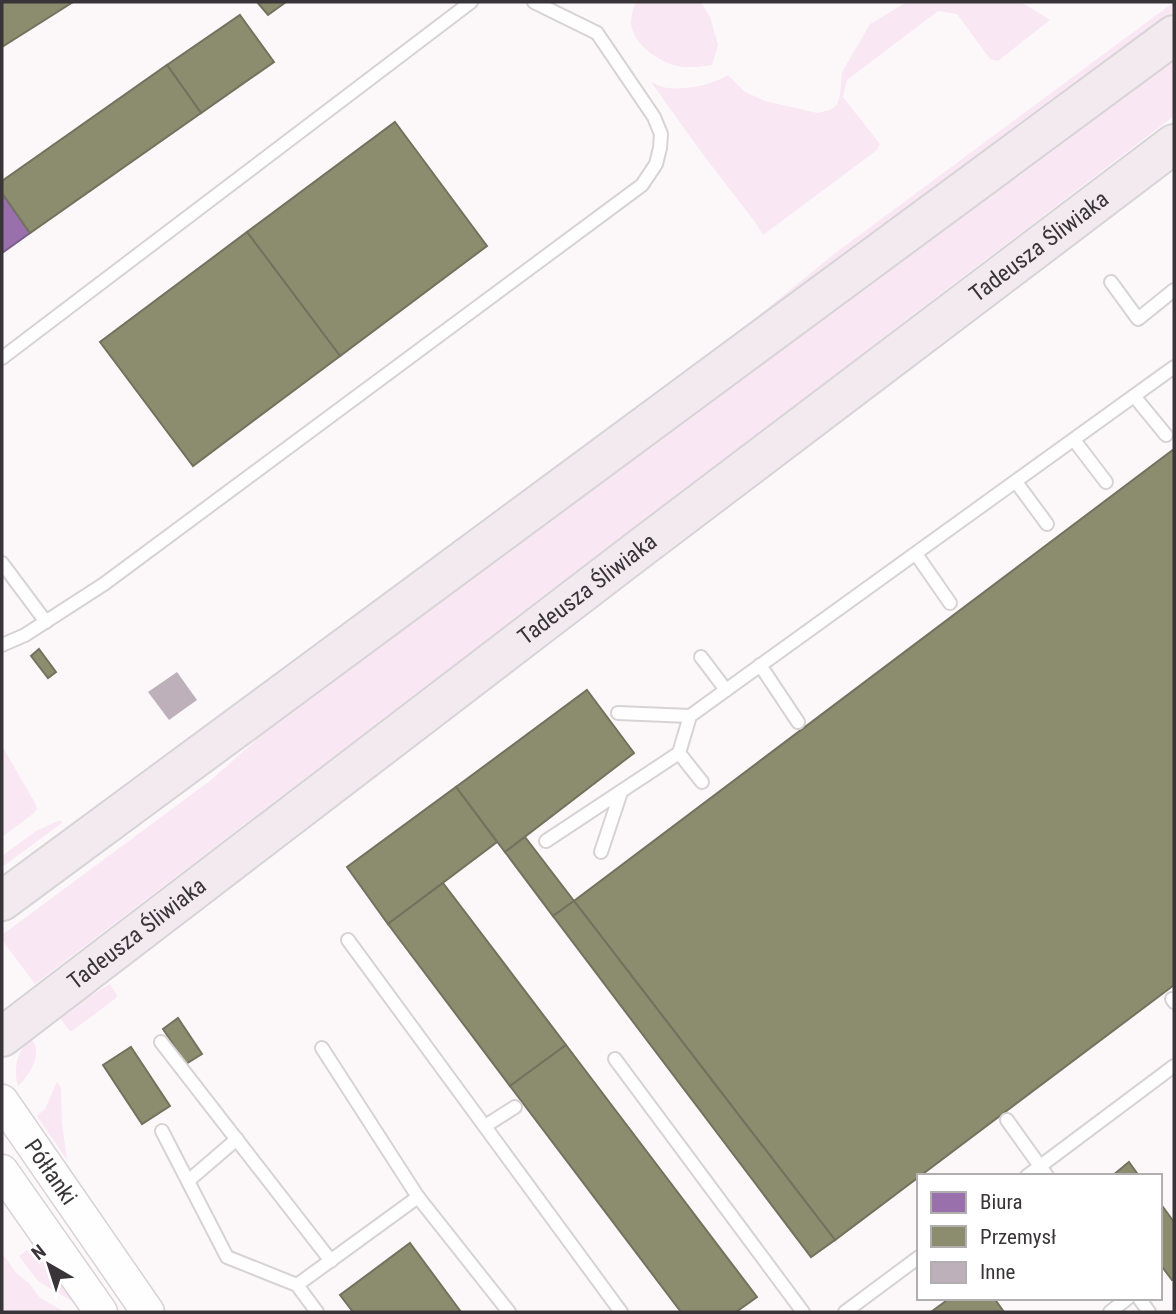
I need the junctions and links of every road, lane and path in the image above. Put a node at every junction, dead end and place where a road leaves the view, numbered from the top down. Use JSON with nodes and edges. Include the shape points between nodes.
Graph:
{"nodes":[{"id":1,"x":471,"y":2,"type":"edge"},
{"id":2,"x":534,"y":2,"type":"edge"},
{"id":3,"x":1174,"y":35,"type":"edge"},
{"id":4,"x":1167,"y":155,"type":"edge"},
{"id":5,"x":1111,"y":282,"type":"dead end"},
{"id":6,"x":1174,"y":290,"type":"edge"},
{"id":7,"x":2,"y":358,"type":"edge"},
{"id":8,"x":1174,"y":367,"type":"edge"},
{"id":9,"x":1134,"y":396,"type":"junction"},
{"id":10,"x":1166,"y":435,"type":"dead end"},
{"id":11,"x":1074,"y":440,"type":"junction"},
{"id":12,"x":1016,"y":482,"type":"junction"},
{"id":13,"x":1106,"y":482,"type":"dead end"},
{"id":14,"x":1048,"y":524,"type":"dead end"},
{"id":15,"x":916,"y":554,"type":"junction"},
{"id":16,"x":2,"y":563,"type":"edge"},
{"id":17,"x":950,"y":603,"type":"dead end"},
{"id":18,"x":46,"y":622,"type":"junction"},
{"id":19,"x":2,"y":645,"type":"edge"},
{"id":20,"x":701,"y":657,"type":"dead end"},
{"id":21,"x":760,"y":665,"type":"junction"},
{"id":22,"x":726,"y":690,"type":"junction"},
{"id":23,"x":618,"y":713,"type":"dead end"},
{"id":24,"x":690,"y":716,"type":"junction"},
{"id":25,"x":798,"y":722,"type":"dead end"},
{"id":26,"x":679,"y":753,"type":"junction"},
{"id":27,"x":702,"y":782,"type":"dead end"},
{"id":28,"x":621,"y":792,"type":"junction"},
{"id":29,"x":546,"y":841,"type":"dead end"},
{"id":30,"x":601,"y":852,"type":"dead end"},
{"id":31,"x":2,"y":901,"type":"edge"},
{"id":32,"x":348,"y":940,"type":"dead end"},
{"id":33,"x":2,"y":1037,"type":"edge"},
{"id":34,"x":162,"y":1042,"type":"dead end"},
{"id":35,"x":322,"y":1048,"type":"dead end"},
{"id":36,"x":615,"y":1059,"type":"dead end"},
{"id":37,"x":1174,"y":1066,"type":"edge"},
{"id":38,"x":2,"y":1101,"type":"edge"},
{"id":39,"x":515,"y":1107,"type":"dead end"},
{"id":40,"x":1007,"y":1120,"type":"dead end"},
{"id":41,"x":485,"y":1126,"type":"junction"},
{"id":42,"x":162,"y":1131,"type":"dead end"},
{"id":43,"x":237,"y":1139,"type":"junction"},
{"id":44,"x":2,"y":1171,"type":"edge"},
{"id":45,"x":1043,"y":1171,"type":"edge"},
{"id":46,"x":188,"y":1181,"type":"junction"},
{"id":47,"x":418,"y":1197,"type":"junction"},
{"id":48,"x":917,"y":1258,"type":"edge"},
{"id":49,"x":331,"y":1261,"type":"junction"},
{"id":50,"x":297,"y":1285,"type":"junction"},
{"id":51,"x":1125,"y":1300,"type":"edge"},
{"id":52,"x":100,"y":1312,"type":"edge"},
{"id":53,"x":148,"y":1312,"type":"edge"},
{"id":54,"x":317,"y":1312,"type":"edge"},
{"id":55,"x":509,"y":1312,"type":"edge"},
{"id":56,"x":621,"y":1312,"type":"edge"},
{"id":57,"x":803,"y":1312,"type":"edge"},
{"id":58,"x":845,"y":1312,"type":"edge"},
{"id":59,"x":1110,"y":1312,"type":"edge"}],
"edges":[{"from":1,"to":7,"type":"lane"},
{"from":2,"to":18,"type":"lane","via":[[597,33],[654,117],[661,134],[660,148],[642,185],[104,584]]},
{"from":3,"to":31,"type":"main road"},
{"from":4,"to":33,"type":"main road","name":"Tadeusza Śliwiaka","via":[[634,552]]},
{"from":5,"to":6,"type":"lane","via":[[1138,319]]},
{"from":8,"to":9,"type":"lane"},
{"from":9,"to":10,"type":"lane"},
{"from":9,"to":11,"type":"lane"},
{"from":11,"to":12,"type":"lane"},
{"from":11,"to":13,"type":"lane"},
{"from":12,"to":14,"type":"lane"},
{"from":12,"to":15,"type":"lane"},
{"from":15,"to":17,"type":"lane"},
{"from":15,"to":21,"type":"lane"},
{"from":16,"to":18,"type":"lane"},
{"from":18,"to":19,"type":"lane"},
{"from":20,"to":22,"type":"lane"},
{"from":21,"to":22,"type":"lane"},
{"from":21,"to":25,"type":"lane"},
{"from":22,"to":24,"type":"lane"},
{"from":23,"to":24,"type":"lane"},
{"from":24,"to":26,"type":"lane"},
{"from":26,"to":27,"type":"lane"},
{"from":26,"to":28,"type":"lane"},
{"from":28,"to":29,"type":"lane"},
{"from":28,"to":30,"type":"lane"},
{"from":32,"to":41,"type":"lane"},
{"from":34,"to":43,"type":"lane"},
{"from":35,"to":47,"type":"lane"},
{"from":36,"to":57,"type":"lane"},
{"from":37,"to":45,"type":"lane"},
{"from":38,"to":53,"type":"street","name":"Półłanki"},
{"from":39,"to":41,"type":"lane"},
{"from":40,"to":45,"type":"lane"},
{"from":41,"to":56,"type":"lane"},
{"from":42,"to":46,"type":"lane"},
{"from":43,"to":46,"type":"lane"},
{"from":43,"to":49,"type":"lane"},
{"from":44,"to":52,"type":"street","name":"Półłanki"},
{"from":46,"to":50,"type":"lane","via":[[228,1257]]},
{"from":47,"to":49,"type":"lane"},
{"from":47,"to":55,"type":"lane"},
{"from":48,"to":58,"type":"lane"},
{"from":49,"to":50,"type":"lane"},
{"from":50,"to":54,"type":"lane"},
{"from":51,"to":59,"type":"lane"}]}
